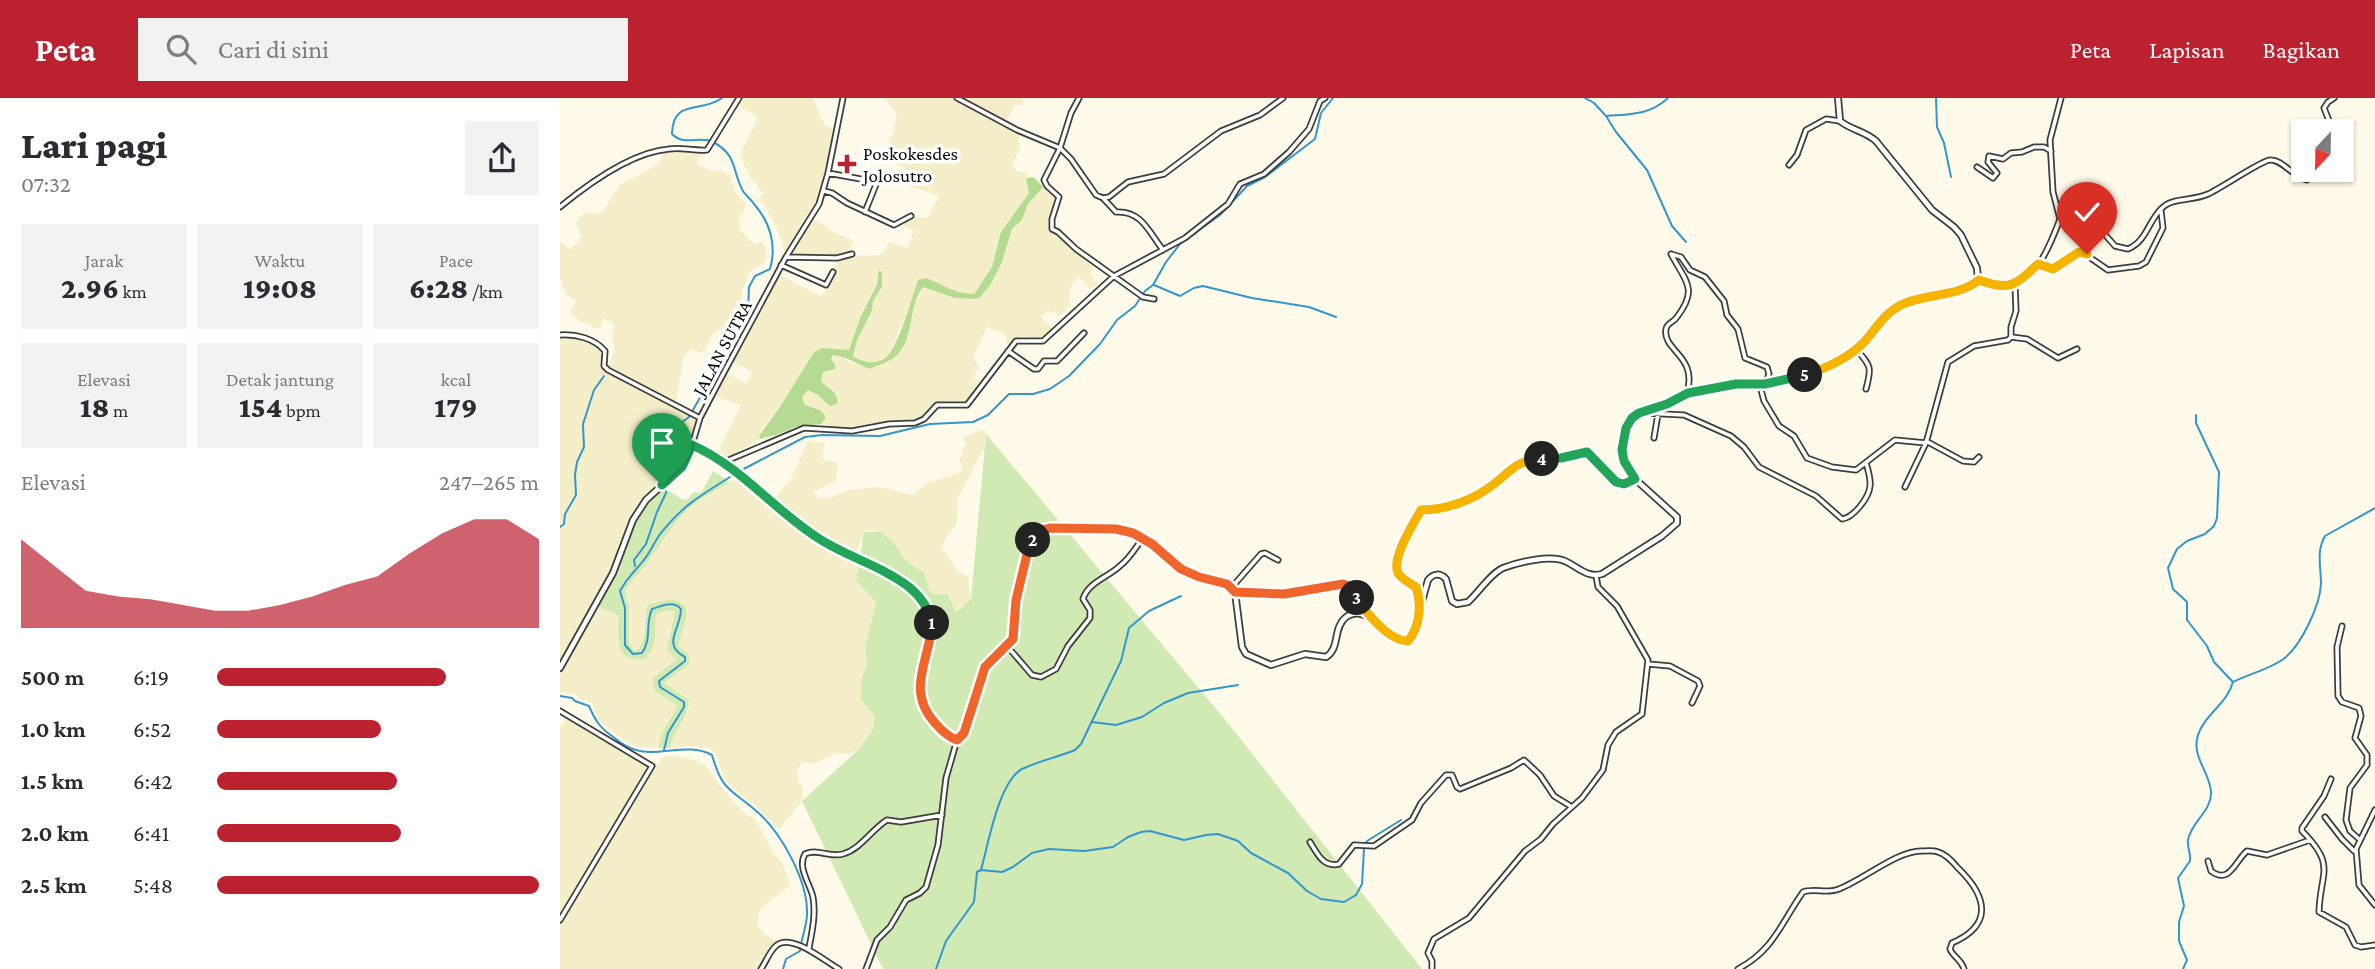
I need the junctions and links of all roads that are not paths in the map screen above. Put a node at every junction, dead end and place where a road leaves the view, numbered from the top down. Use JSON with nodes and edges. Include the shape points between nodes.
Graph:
{"nodes":[{"id":1,"x":739,"y":98,"type":"edge"},
{"id":2,"x":843,"y":98,"type":"edge"},
{"id":3,"x":957,"y":98,"type":"edge"},
{"id":4,"x":1079,"y":98,"type":"edge"},
{"id":5,"x":1283,"y":98,"type":"edge"},
{"id":6,"x":1315,"y":98,"type":"edge"},
{"id":7,"x":1325,"y":98,"type":"edge"},
{"id":8,"x":1838,"y":98,"type":"edge"},
{"id":9,"x":2061,"y":98,"type":"edge"},
{"id":10,"x":2334,"y":98,"type":"edge"},
{"id":11,"x":1320,"y":101,"type":"junction"},
{"id":12,"x":2329,"y":119,"type":"edge"},
{"id":13,"x":1840,"y":121,"type":"junction"},
{"id":14,"x":1060,"y":148,"type":"junction"},
{"id":15,"x":2051,"y":150,"type":"junction"},
{"id":16,"x":1789,"y":165,"type":"dead end"},
{"id":17,"x":1977,"y":167,"type":"dead end"},
{"id":18,"x":2291,"y":172,"type":"edge"},
{"id":19,"x":828,"y":173,"type":"junction"},
{"id":20,"x":824,"y":191,"type":"junction"},
{"id":21,"x":1103,"y":198,"type":"junction"},
{"id":22,"x":560,"y":207,"type":"edge"},
{"id":23,"x":2161,"y":209,"type":"junction"},
{"id":24,"x":865,"y":212,"type":"junction"},
{"id":25,"x":911,"y":216,"type":"dead end"},
{"id":26,"x":2060,"y":219,"type":"junction"},
{"id":27,"x":1163,"y":250,"type":"junction"},
{"id":28,"x":852,"y":254,"type":"dead end"},
{"id":29,"x":786,"y":257,"type":"junction"},
{"id":30,"x":2038,"y":264,"type":"junction"},
{"id":31,"x":781,"y":265,"type":"junction"},
{"id":32,"x":833,"y":272,"type":"dead end"},
{"id":33,"x":1114,"y":276,"type":"junction"},
{"id":34,"x":1979,"y":280,"type":"junction"},
{"id":35,"x":2015,"y":284,"type":"junction"},
{"id":36,"x":1154,"y":299,"type":"dead end"},
{"id":37,"x":1084,"y":333,"type":"dead end"},
{"id":38,"x":560,"y":335,"type":"edge"},
{"id":39,"x":2011,"y":337,"type":"junction"},
{"id":40,"x":1856,"y":349,"type":"junction"},
{"id":41,"x":2077,"y":349,"type":"dead end"},
{"id":42,"x":1008,"y":351,"type":"junction"},
{"id":43,"x":1762,"y":385,"type":"junction"},
{"id":44,"x":1866,"y":389,"type":"dead end"},
{"id":45,"x":1688,"y":393,"type":"junction"},
{"id":46,"x":1639,"y":413,"type":"junction"},
{"id":47,"x":1658,"y":414,"type":"junction"},
{"id":48,"x":698,"y":417,"type":"junction"},
{"id":49,"x":1654,"y":438,"type":"dead end"},
{"id":50,"x":1926,"y":442,"type":"junction"},
{"id":51,"x":692,"y":445,"type":"junction"},
{"id":52,"x":1979,"y":457,"type":"dead end"},
{"id":53,"x":724,"y":462,"type":"junction"},
{"id":54,"x":1866,"y":463,"type":"junction"},
{"id":55,"x":1635,"y":479,"type":"junction"},
{"id":56,"x":1905,"y":487,"type":"dead end"},
{"id":57,"x":1143,"y":538,"type":"junction"},
{"id":58,"x":1278,"y":560,"type":"dead end"},
{"id":59,"x":1596,"y":576,"type":"junction"},
{"id":60,"x":1234,"y":590,"type":"junction"},
{"id":61,"x":1420,"y":607,"type":"junction"},
{"id":62,"x":1368,"y":616,"type":"junction"},
{"id":63,"x":2342,"y":626,"type":"dead end"},
{"id":64,"x":1007,"y":646,"type":"junction"},
{"id":65,"x":1648,"y":664,"type":"junction"},
{"id":66,"x":560,"y":668,"type":"edge"},
{"id":67,"x":1692,"y":704,"type":"dead end"},
{"id":68,"x":560,"y":711,"type":"edge"},
{"id":69,"x":957,"y":740,"type":"junction"},
{"id":70,"x":2331,"y":779,"type":"dead end"},
{"id":71,"x":1572,"y":807,"type":"junction"},
{"id":72,"x":2375,"y":810,"type":"edge"},
{"id":73,"x":942,"y":815,"type":"junction"},
{"id":74,"x":2325,"y":817,"type":"dead end"},
{"id":75,"x":2359,"y":839,"type":"junction"},
{"id":76,"x":2311,"y":840,"type":"junction"},
{"id":77,"x":1310,"y":842,"type":"dead end"},
{"id":78,"x":2356,"y":853,"type":"junction"},
{"id":79,"x":2208,"y":861,"type":"dead end"},
{"id":80,"x":2375,"y":905,"type":"edge"},
{"id":81,"x":560,"y":920,"type":"edge"},
{"id":82,"x":2375,"y":945,"type":"edge"},
{"id":83,"x":803,"y":947,"type":"junction"},
{"id":84,"x":761,"y":969,"type":"edge"},
{"id":85,"x":839,"y":969,"type":"edge"},
{"id":86,"x":866,"y":969,"type":"edge"},
{"id":87,"x":1432,"y":969,"type":"edge"},
{"id":88,"x":1738,"y":969,"type":"edge"},
{"id":89,"x":1964,"y":969,"type":"edge"}],
"edges":[{"from":1,"to":22,"type":"street","via":[[707,150],[671,148],[637,158]]},
{"from":2,"to":19,"type":"street","name":"JALAN SUTRA"},
{"from":3,"to":14,"type":"street"},
{"from":4,"to":14,"type":"street"},
{"from":5,"to":21,"type":"street","via":[[1260,115],[1221,131],[1164,174],[1128,182]]},
{"from":6,"to":11,"type":"street"},
{"from":7,"to":11,"type":"street"},
{"from":8,"to":13,"type":"street"},
{"from":9,"to":15,"type":"street"},
{"from":10,"to":12,"type":"street","via":[[2325,108]]},
{"from":11,"to":27,"type":"street","via":[[1310,129],[1294,147],[1264,174],[1241,184],[1228,204],[1194,231]]},
{"from":13,"to":16,"type":"street","via":[[1826,119],[1806,130]]},
{"from":13,"to":34,"type":"street","via":[[1876,141],[1932,210],[1961,235]]},
{"from":14,"to":21,"type":"street"},
{"from":14,"to":33,"type":"street","via":[[1044,180],[1059,197],[1052,229]]},
{"from":15,"to":17,"type":"street","via":[[2039,146],[2003,159],[1989,156],[1997,173],[1993,178]]},
{"from":15,"to":26,"type":"street"},
{"from":18,"to":23,"type":"street","via":[[2278,162],[2266,160],[2208,194]]},
{"from":19,"to":20,"type":"street","name":"JALAN SUTRA"},
{"from":19,"to":24,"type":"street","via":[[877,182]]},
{"from":20,"to":24,"type":"street"},
{"from":20,"to":29,"type":"street","name":"JALAN SUTRA"},
{"from":21,"to":27,"type":"street","via":[[1115,212],[1138,217]]},
{"from":23,"to":26,"type":"street","via":[[2142,240],[2129,249],[2115,246],[2086,213]]},
{"from":23,"to":30,"type":"street","via":[[2163,228],[2139,266],[2108,270],[2082,252],[2053,269]]},
{"from":24,"to":25,"type":"street","via":[[896,225]]},
{"from":26,"to":30,"type":"street","via":[[2047,254]]},
{"from":27,"to":33,"type":"street"},
{"from":28,"to":29,"type":"street"},
{"from":29,"to":31,"type":"street","name":"JALAN SUTRA"},
{"from":30,"to":35,"type":"street"},
{"from":31,"to":32,"type":"street","via":[[826,285]]},
{"from":31,"to":48,"type":"street","name":"JALAN SUTRA"},
{"from":33,"to":36,"type":"street","via":[[1143,297]]},
{"from":33,"to":42,"type":"street","via":[[1043,341],[1016,341]]},
{"from":34,"to":35,"type":"street","via":[[2003,287]]},
{"from":34,"to":40,"type":"street","via":[[1956,292],[1900,306]]},
{"from":35,"to":39,"type":"street"},
{"from":37,"to":42,"type":"street","via":[[1057,362],[1044,361],[1038,369]]},
{"from":38,"to":48,"type":"street","via":[[595,342],[605,351],[608,370]]},
{"from":39,"to":41,"type":"street","via":[[2027,339],[2058,358]]},
{"from":39,"to":50,"type":"street","via":[[1974,346],[1948,362]]},
{"from":40,"to":43,"type":"street","via":[[1823,369]]},
{"from":40,"to":44,"type":"street","via":[[1870,366]]},
{"from":42,"to":53,"type":"street","via":[[963,406],[937,405],[925,419],[852,431],[804,428]]},
{"from":43,"to":45,"type":"street","via":[[1736,384]]},
{"from":43,"to":45,"type":"street","via":[[1769,374],[1767,367],[1744,356],[1738,329],[1727,315],[1724,301],[1705,277],[1671,254],[1689,285],[1687,301],[1666,330],[1688,368]]},
{"from":43,"to":54,"type":"street","via":[[1764,401],[1779,426],[1794,436],[1807,457],[1851,471]]},
{"from":45,"to":46,"type":"street"},
{"from":46,"to":47,"type":"street"},
{"from":46,"to":55,"type":"street","via":[[1626,428],[1622,450]]},
{"from":47,"to":49,"type":"street"},
{"from":47,"to":54,"type":"street","via":[[1684,415],[1731,436],[1759,467],[1816,496],[1842,519],[1849,518],[1869,494]]},
{"from":48,"to":51,"type":"street","name":"JALAN SUTRA"},
{"from":50,"to":52,"type":"street","via":[[1963,461],[1974,462]]},
{"from":50,"to":54,"type":"street","via":[[1895,440]]},
{"from":50,"to":56,"type":"street"},
{"from":51,"to":53,"type":"street"},
{"from":51,"to":66,"type":"street","name":"JALAN SUTRA","via":[[682,467],[646,500],[633,520],[617,566]]},
{"from":53,"to":69,"type":"street","via":[[814,536],[898,580],[919,597],[932,621],[921,701],[936,724]]},
{"from":55,"to":59,"type":"street","via":[[1672,511],[1676,523]]},
{"from":55,"to":61,"type":"street","via":[[1616,482],[1589,453],[1523,460],[1492,486],[1461,502],[1421,510],[1402,543],[1397,567],[1399,575],[1416,587]]},
{"from":57,"to":60,"type":"street","via":[[1181,569]]},
{"from":57,"to":64,"type":"street","via":[[1116,529],[1042,530],[1029,546],[1016,600],[1015,630]]},
{"from":57,"to":64,"type":"street","via":[[1121,566],[1088,589],[1083,599],[1090,618],[1052,673],[1032,675]]},
{"from":58,"to":60,"type":"street","via":[[1261,554]]},
{"from":59,"to":61,"type":"street","via":[[1561,559],[1540,559],[1503,568],[1462,604],[1452,601],[1446,579],[1437,574],[1428,580]]},
{"from":59,"to":65,"type":"street"},
{"from":60,"to":62,"type":"street","via":[[1284,594],[1346,584]]},
{"from":60,"to":62,"type":"street","via":[[1242,647],[1246,654],[1271,665],[1305,654],[1326,657],[1347,616]]},
{"from":61,"to":62,"type":"street","via":[[1408,641],[1397,639]]},
{"from":63,"to":75,"type":"street","via":[[2337,647],[2338,696],[2360,708],[2355,738],[2367,755],[2364,772],[2350,789],[2346,811],[2347,826]]},
{"from":64,"to":69,"type":"street","via":[[985,667],[964,733]]},
{"from":65,"to":67,"type":"street","via":[[1670,666],[1699,681]]},
{"from":65,"to":71,"type":"street","via":[[1642,714],[1616,732],[1603,770]]},
{"from":68,"to":81,"type":"street","via":[[652,766]]},
{"from":69,"to":73,"type":"street"},
{"from":70,"to":76,"type":"street","via":[[2302,828]]},
{"from":71,"to":77,"type":"street","via":[[1552,793],[1526,760],[1460,789],[1449,774],[1421,803],[1412,820],[1374,846],[1352,846],[1335,866],[1324,862]]},
{"from":71,"to":87,"type":"street","via":[[1525,850],[1469,918],[1434,939],[1428,953]]},
{"from":72,"to":75,"type":"street"},
{"from":73,"to":83,"type":"street","via":[[887,820],[842,855],[804,854],[802,863],[814,909]]},
{"from":73,"to":86,"type":"street","via":[[926,887],[906,900],[891,928],[877,940]]},
{"from":74,"to":78,"type":"street"},
{"from":75,"to":78,"type":"street"},
{"from":76,"to":79,"type":"street","via":[[2267,855],[2245,852],[2225,876],[2214,875]]},
{"from":76,"to":82,"type":"street","via":[[2324,865],[2319,912],[2346,927],[2358,947]]},
{"from":78,"to":80,"type":"street","via":[[2358,885]]},
{"from":83,"to":84,"type":"street","via":[[779,943]]},
{"from":83,"to":85,"type":"street"},
{"from":88,"to":89,"type":"street","via":[[1763,953],[1803,892],[1842,888],[1917,851],[1947,856],[1975,888],[1982,915],[1972,932],[1951,947]]}]}
